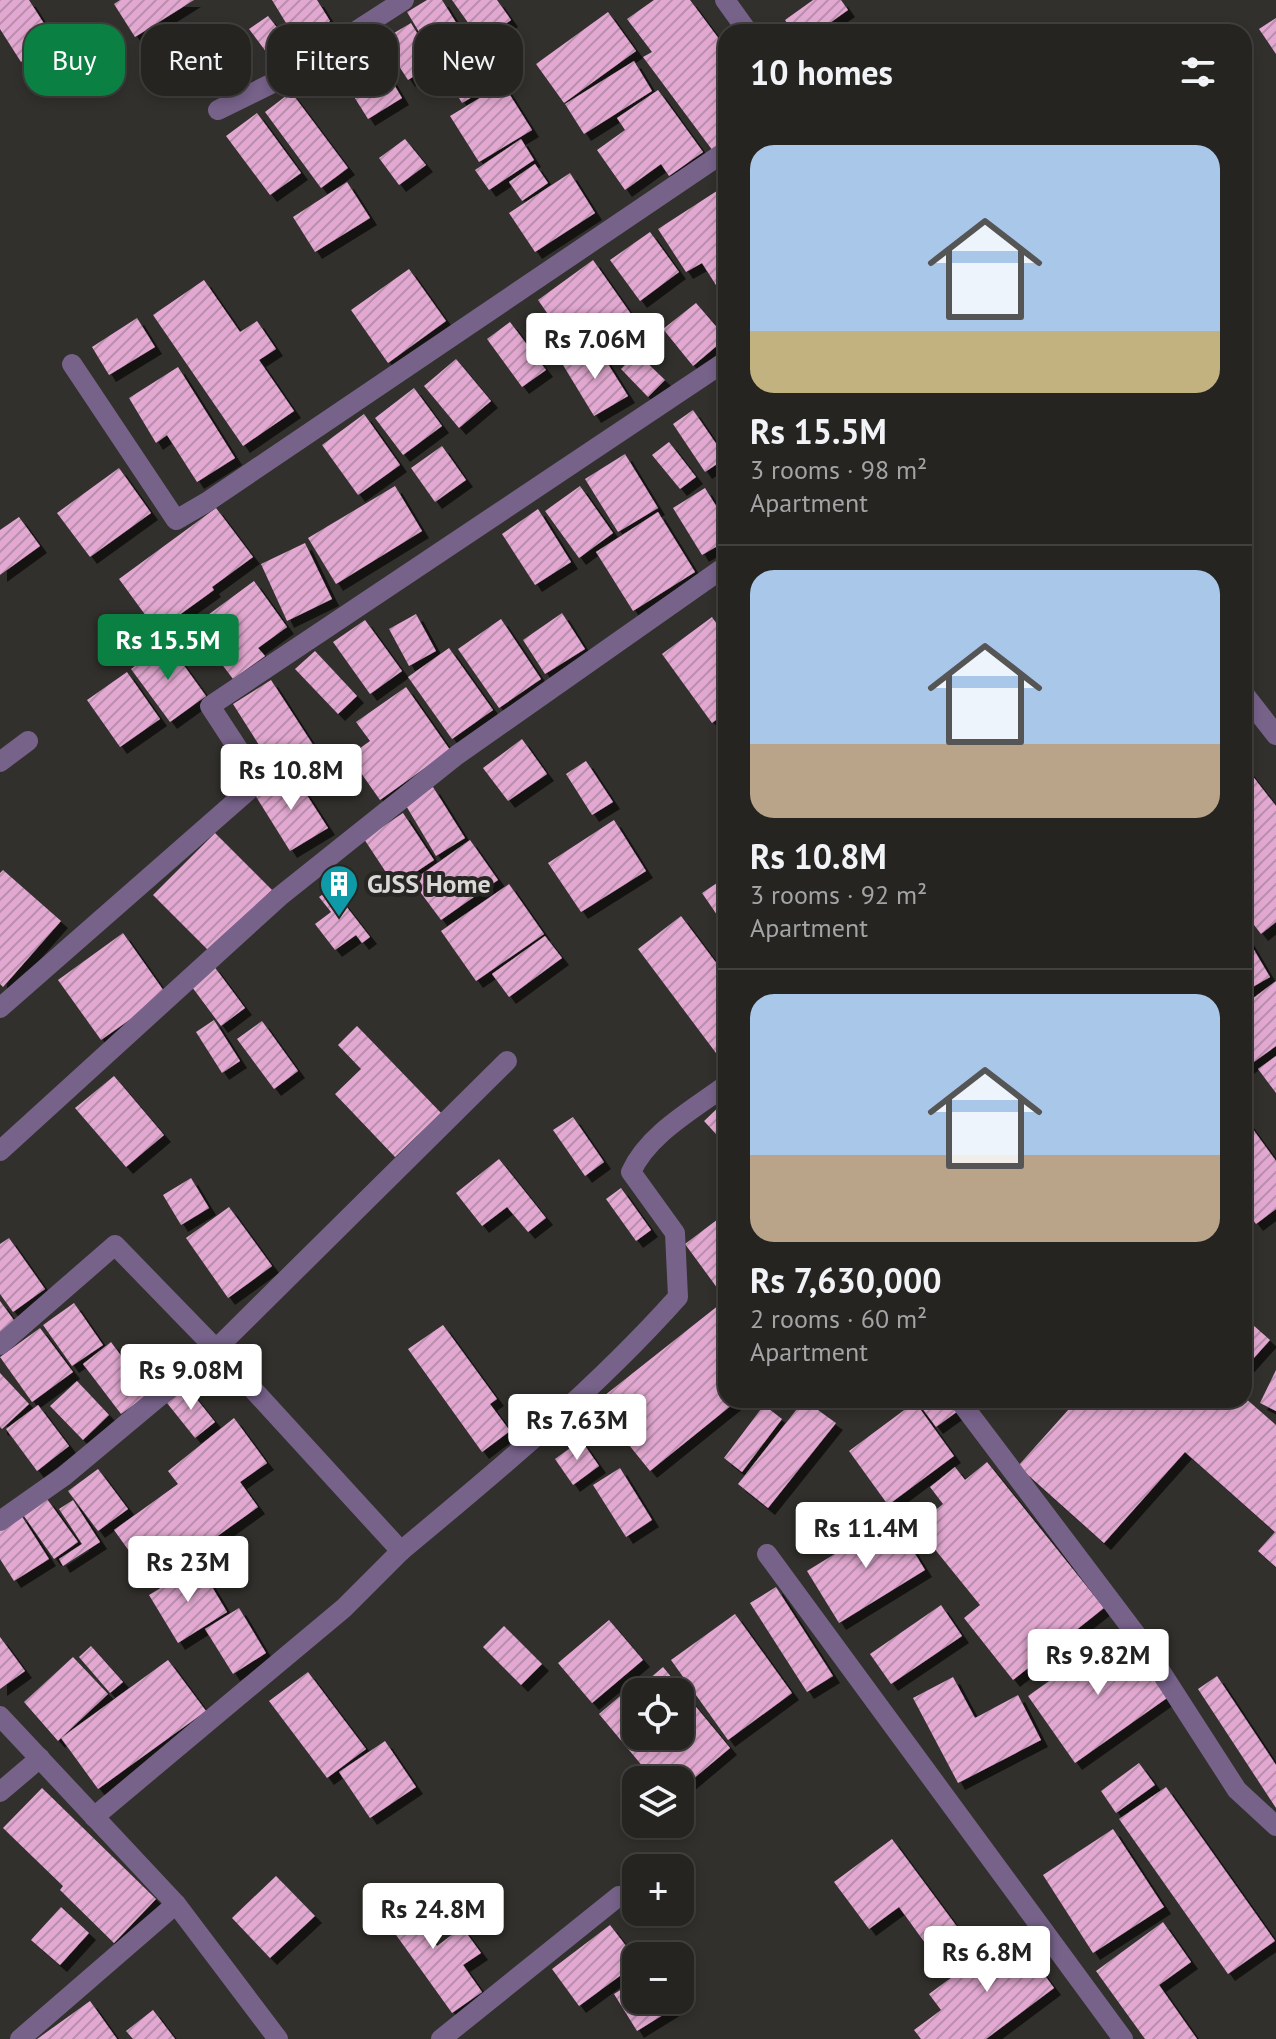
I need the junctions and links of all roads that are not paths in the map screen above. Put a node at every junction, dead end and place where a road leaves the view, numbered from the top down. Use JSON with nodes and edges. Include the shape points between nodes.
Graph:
{"nodes":[{"id":1,"x":404,"y":0,"type":"edge"},
{"id":2,"x":725,"y":0,"type":"edge"},
{"id":3,"x":742,"y":24,"type":"edge"},
{"id":4,"x":218,"y":110,"type":"dead end"},
{"id":5,"x":718,"y":156,"type":"edge"},
{"id":6,"x":72,"y":364,"type":"dead end"},
{"id":7,"x":718,"y":366,"type":"edge"},
{"id":8,"x":718,"y":572,"type":"edge"},
{"id":9,"x":1252,"y":705,"type":"edge"},
{"id":10,"x":1276,"y":735,"type":"edge"},
{"id":11,"x":28,"y":741,"type":"dead end"},
{"id":12,"x":0,"y":762,"type":"edge"},
{"id":13,"x":0,"y":1008,"type":"edge"},
{"id":14,"x":507,"y":1061,"type":"dead end"},
{"id":15,"x":718,"y":1091,"type":"edge"},
{"id":16,"x":0,"y":1151,"type":"edge"},
{"id":17,"x":0,"y":1345,"type":"edge"},
{"id":18,"x":216,"y":1349,"type":"junction"},
{"id":19,"x":965,"y":1408,"type":"edge"},
{"id":20,"x":0,"y":1521,"type":"edge"},
{"id":21,"x":401,"y":1551,"type":"junction"},
{"id":22,"x":767,"y":1554,"type":"dead end"},
{"id":23,"x":0,"y":1716,"type":"edge"},
{"id":24,"x":40,"y":1758,"type":"junction"},
{"id":25,"x":0,"y":1792,"type":"edge"},
{"id":26,"x":94,"y":1817,"type":"junction"},
{"id":27,"x":1276,"y":1826,"type":"edge"},
{"id":28,"x":619,"y":1896,"type":"dead end"},
{"id":29,"x":176,"y":1904,"type":"junction"},
{"id":30,"x":20,"y":2039,"type":"edge"},
{"id":31,"x":278,"y":2039,"type":"edge"},
{"id":32,"x":441,"y":2039,"type":"edge"},
{"id":33,"x":1123,"y":2039,"type":"edge"}],
"edges":[{"from":1,"to":4,"type":"street","via":[[285,77]]},
{"from":2,"to":3,"type":"street"},
{"from":5,"to":6,"type":"street","via":[[176,520]]},
{"from":7,"to":13,"type":"street","via":[[210,706],[259,781]]},
{"from":8,"to":16,"type":"street","via":[[457,755],[279,897]]},
{"from":9,"to":10,"type":"street"},
{"from":11,"to":12,"type":"street"},
{"from":14,"to":18,"type":"street"},
{"from":15,"to":21,"type":"street","via":[[639,1155],[631,1172],[675,1233],[678,1297],[565,1410]]},
{"from":17,"to":18,"type":"street","via":[[115,1245]]},
{"from":18,"to":20,"type":"street","via":[[64,1476]]},
{"from":18,"to":21,"type":"street"},
{"from":19,"to":27,"type":"street","via":[[1141,1641],[1237,1790]]},
{"from":21,"to":26,"type":"street","via":[[344,1608]]},
{"from":22,"to":33,"type":"street"},
{"from":23,"to":24,"type":"street"},
{"from":24,"to":25,"type":"street"},
{"from":24,"to":26,"type":"street"},
{"from":26,"to":29,"type":"street"},
{"from":28,"to":32,"type":"street"},
{"from":29,"to":30,"type":"street"},
{"from":29,"to":31,"type":"street"}]}
